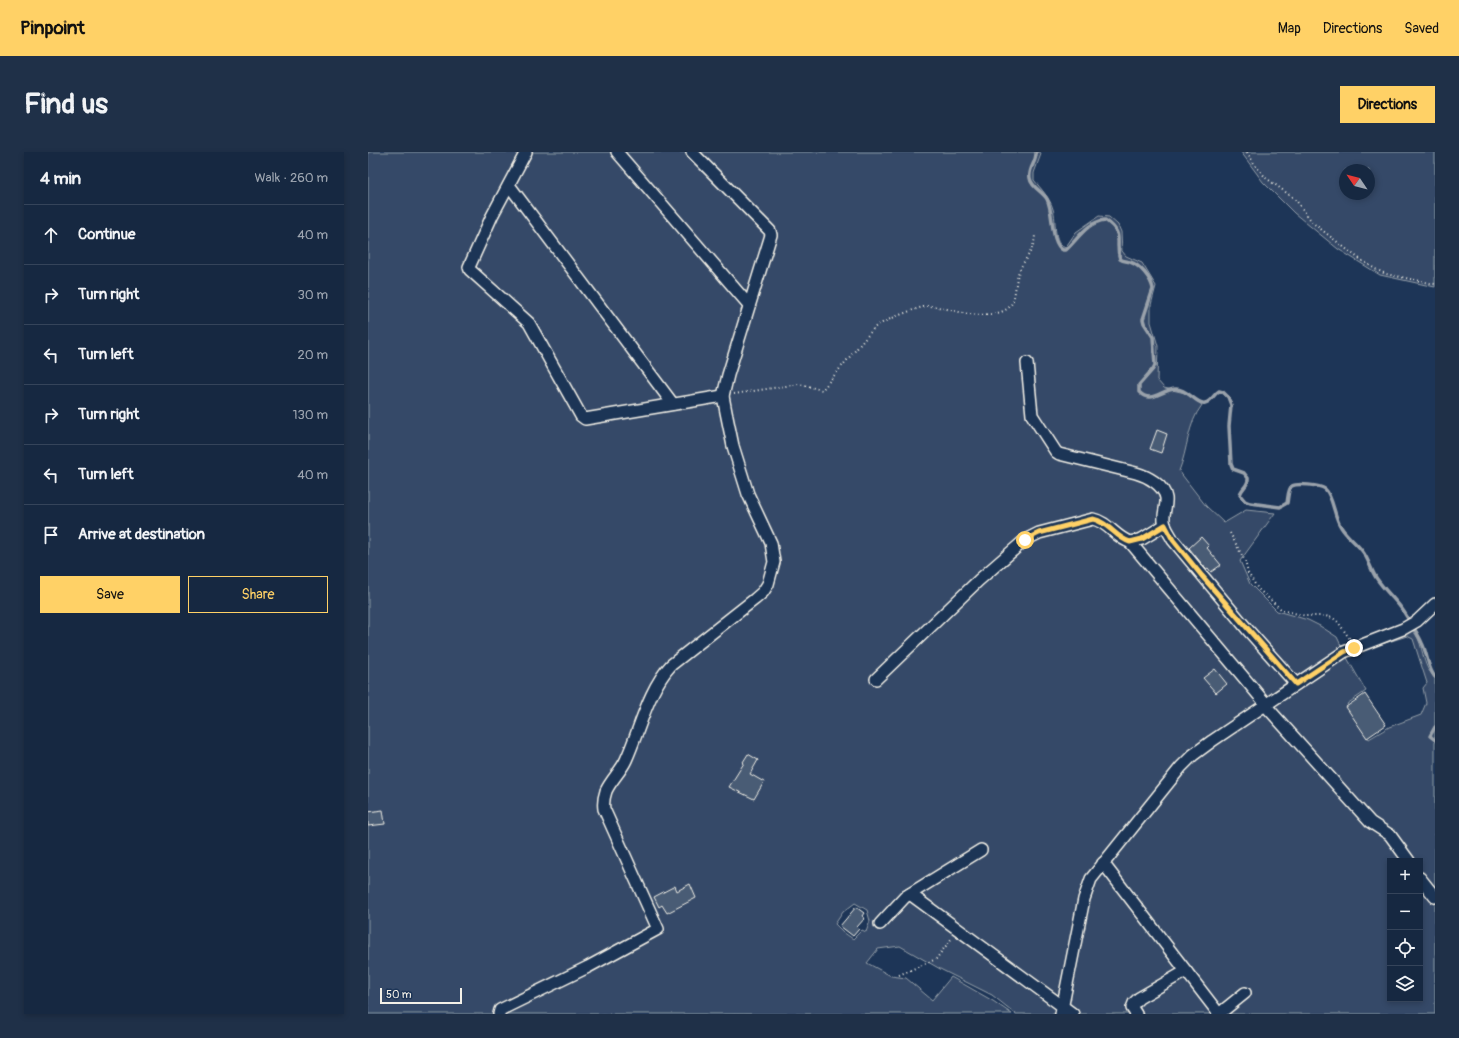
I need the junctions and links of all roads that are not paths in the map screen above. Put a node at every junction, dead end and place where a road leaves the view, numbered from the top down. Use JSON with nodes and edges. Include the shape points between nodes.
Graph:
{"nodes":[{"id":1,"x":526,"y":152,"type":"edge"},
{"id":2,"x":617,"y":152,"type":"edge"},
{"id":3,"x":692,"y":152,"type":"edge"},
{"id":4,"x":509,"y":185,"type":"junction"},
{"id":5,"x":749,"y":305,"type":"junction"},
{"id":6,"x":1027,"y":363,"type":"dead end"},
{"id":7,"x":723,"y":396,"type":"junction"},
{"id":8,"x":673,"y":404,"type":"junction"},
{"id":9,"x":1165,"y":525,"type":"junction"},
{"id":10,"x":1130,"y":542,"type":"junction"},
{"id":11,"x":1435,"y":604,"type":"edge"},
{"id":12,"x":876,"y":678,"type":"dead end"},
{"id":13,"x":1296,"y":684,"type":"junction"},
{"id":14,"x":1266,"y":705,"type":"junction"},
{"id":15,"x":981,"y":850,"type":"dead end"},
{"id":16,"x":1407,"y":858,"type":"edge"},
{"id":17,"x":1103,"y":863,"type":"junction"},
{"id":18,"x":1423,"y":882,"type":"edge"},
{"id":19,"x":910,"y":894,"type":"junction"},
{"id":20,"x":1435,"y":897,"type":"edge"},
{"id":21,"x":880,"y":924,"type":"dead end"},
{"id":22,"x":1186,"y":971,"type":"junction"},
{"id":23,"x":1245,"y":993,"type":"dead end"},
{"id":24,"x":1062,"y":1010,"type":"edge"},
{"id":25,"x":500,"y":1014,"type":"edge"},
{"id":26,"x":1073,"y":1014,"type":"edge"},
{"id":27,"x":1136,"y":1014,"type":"edge"},
{"id":28,"x":1219,"y":1014,"type":"edge"}],
"edges":[{"from":1,"to":4,"type":"street"},
{"from":2,"to":5,"type":"street"},
{"from":3,"to":5,"type":"street","via":[[770,231],[771,235]]},
{"from":4,"to":8,"type":"street"},
{"from":4,"to":8,"type":"street","via":[[469,267],[470,270],[529,323],[585,419]]},
{"from":5,"to":7,"type":"street"},
{"from":6,"to":9,"type":"street","via":[[1032,415],[1056,452],[1141,474],[1153,480],[1164,492],[1166,499],[1163,512]]},
{"from":7,"to":8,"type":"street"},
{"from":7,"to":25,"type":"street","via":[[733,446],[748,494],[771,543],[774,562],[763,592],[665,672],[625,761],[605,793],[604,809],[658,929],[500,1010]]},
{"from":9,"to":10,"type":"street","via":[[1142,539]]},
{"from":9,"to":13,"type":"street","via":[[1173,540],[1202,576]]},
{"from":10,"to":12,"type":"street","via":[[1093,519],[1039,533],[1025,540]]},
{"from":10,"to":14,"type":"street"},
{"from":11,"to":13,"type":"street","via":[[1404,629],[1344,652]]},
{"from":13,"to":14,"type":"street"},
{"from":14,"to":16,"type":"street","via":[[1370,822],[1390,834]]},
{"from":14,"to":17,"type":"street","via":[[1193,755]]},
{"from":15,"to":19,"type":"street"},
{"from":17,"to":22,"type":"street"},
{"from":17,"to":24,"type":"street","via":[[1091,879],[1084,899]]},
{"from":18,"to":20,"type":"street"},
{"from":19,"to":21,"type":"street"},
{"from":19,"to":24,"type":"street"},
{"from":22,"to":27,"type":"street","via":[[1139,998],[1132,1008]]},
{"from":22,"to":28,"type":"street"},
{"from":23,"to":28,"type":"street"},
{"from":24,"to":26,"type":"street"}]}
